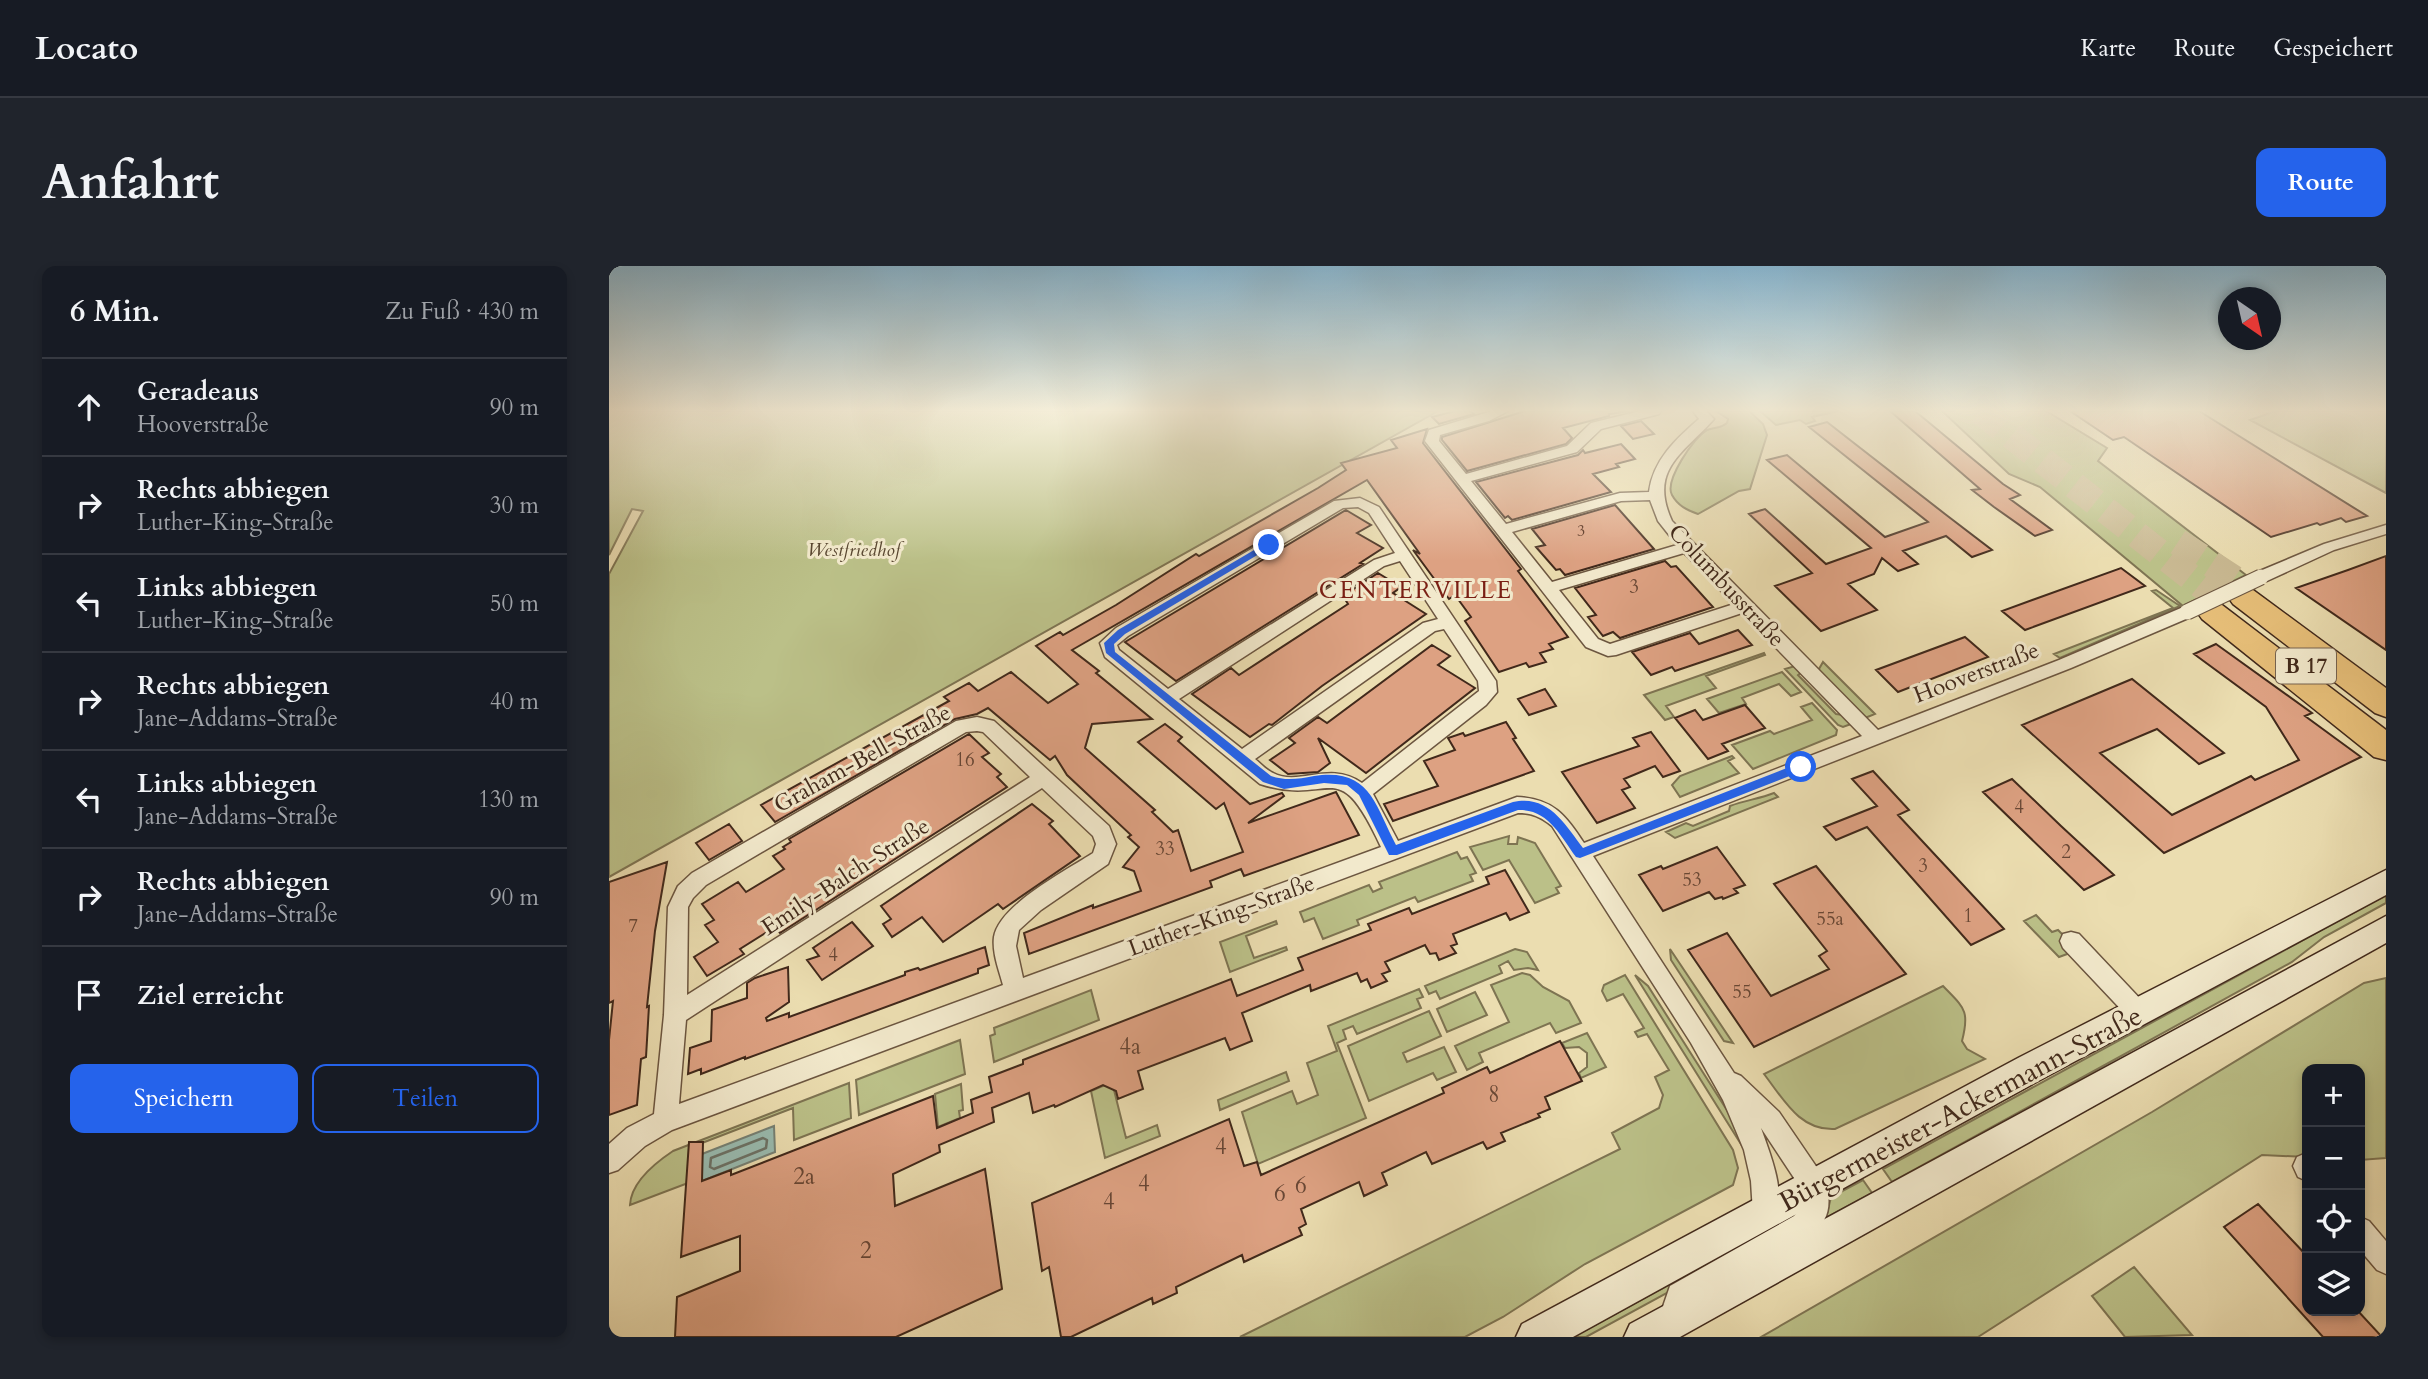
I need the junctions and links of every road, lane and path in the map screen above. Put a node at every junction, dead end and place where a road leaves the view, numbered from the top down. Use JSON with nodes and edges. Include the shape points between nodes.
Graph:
{"nodes":[{"id":1,"x":1449,"y":461,"type":"edge"},
{"id":2,"x":1528,"y":461,"type":"edge"},
{"id":3,"x":1665,"y":461,"type":"edge"},
{"id":4,"x":1463,"y":479,"type":"junction"},
{"id":5,"x":1655,"y":496,"type":"junction"},
{"id":6,"x":1503,"y":530,"type":"junction"},
{"id":7,"x":2386,"y":530,"type":"edge"},
{"id":8,"x":1687,"y":547,"type":"junction"},
{"id":9,"x":1404,"y":555,"type":"junction"},
{"id":10,"x":1549,"y":588,"type":"junction"},
{"id":11,"x":2230,"y":599,"type":"junction"},
{"id":12,"x":1745,"y":606,"type":"junction"},
{"id":13,"x":1448,"y":622,"type":"junction"},
{"id":14,"x":2386,"y":688,"type":"edge"},
{"id":15,"x":1166,"y":699,"type":"junction"},
{"id":16,"x":2386,"y":705,"type":"edge"},
{"id":17,"x":2386,"y":727,"type":"edge"},
{"id":18,"x":1875,"y":738,"type":"junction"},
{"id":19,"x":2386,"y":748,"type":"edge"},
{"id":20,"x":1242,"y":758,"type":"junction"},
{"id":21,"x":1043,"y":778,"type":"junction"},
{"id":22,"x":1363,"y":792,"type":"junction"},
{"id":23,"x":1393,"y":851,"type":"junction"},
{"id":24,"x":1580,"y":853,"type":"junction"},
{"id":25,"x":2386,"y":882,"type":"edge"},
{"id":26,"x":2386,"y":928,"type":"edge"},
{"id":27,"x":2071,"y":940,"type":"dead end"},
{"id":28,"x":1015,"y":991,"type":"junction"},
{"id":29,"x":2137,"y":1012,"type":"junction"},
{"id":30,"x":675,"y":1015,"type":"junction"},
{"id":31,"x":1722,"y":1073,"type":"junction"},
{"id":32,"x":665,"y":1121,"type":"junction"},
{"id":33,"x":609,"y":1161,"type":"edge"},
{"id":34,"x":1815,"y":1187,"type":"junction"},
{"id":35,"x":1766,"y":1213,"type":"junction"},
{"id":36,"x":2365,"y":1236,"type":"edge"},
{"id":37,"x":2386,"y":1261,"type":"edge"},
{"id":38,"x":1658,"y":1329,"type":"edge"},
{"id":39,"x":1535,"y":1337,"type":"edge"}],
"edges":[{"from":1,"to":4,"type":"street"},
{"from":2,"to":4,"type":"street"},
{"from":3,"to":5,"type":"street"},
{"from":4,"to":6,"type":"street"},
{"from":5,"to":6,"type":"street","via":[[1620,497]]},
{"from":5,"to":8,"type":"street","name":"Columbusstraße","via":[[1664,520]]},
{"from":6,"to":10,"type":"street"},
{"from":7,"to":11,"type":"street","name":"Hooverstraße","via":[[2335,544]]},
{"from":8,"to":10,"type":"street"},
{"from":8,"to":12,"type":"street","name":"Columbusstraße"},
{"from":9,"to":13,"type":"street"},
{"from":9,"to":15,"type":"street","via":[[1379,563]]},
{"from":9,"to":15,"type":"street","via":[[1374,510],[1360,502],[1339,504],[1108,643],[1111,653]]},
{"from":10,"to":12,"type":"street","via":[[1592,643],[1608,650]]},
{"from":11,"to":14,"type":"highway"},
{"from":11,"to":16,"type":"highway","number":"B 17"},
{"from":11,"to":17,"type":"highway","number":"B 17"},
{"from":11,"to":18,"type":"street","name":"Hooverstraße"},
{"from":11,"to":19,"type":"highway"},
{"from":12,"to":18,"type":"street","name":"Columbusstraße"},
{"from":13,"to":20,"type":"street","via":[[1429,627]]},
{"from":13,"to":22,"type":"street","via":[[1487,681],[1488,692]]},
{"from":15,"to":20,"type":"street"},
{"from":18,"to":24,"type":"street","name":"Hooverstraße"},
{"from":20,"to":22,"type":"street","via":[[1267,779],[1284,785],[1338,778]]},
{"from":21,"to":28,"type":"street","name":"Graham-Bell-Straße","via":[[1102,832],[1106,844],[1101,858],[1018,915],[1006,930]]},
{"from":21,"to":30,"type":"street","name":"Emily-Balch-Straße"},
{"from":21,"to":30,"type":"street","name":"Graham-Bell-Straße","via":[[988,726],[962,726],[699,879],[685,891],[678,907]]},
{"from":22,"to":23,"type":"street"},
{"from":23,"to":24,"type":"street","name":"Luther-King-Straße","via":[[1529,805],[1551,813]]},
{"from":23,"to":28,"type":"street","name":"Luther-King-Straße"},
{"from":24,"to":31,"type":"street","name":"Luther-King-Straße"},
{"from":25,"to":29,"type":"main road","name":"Bürgermeister-Ackermann-Straße"},
{"from":26,"to":38,"type":"main road","name":"Bürgermeister-Ackermann-Straße"},
{"from":27,"to":29,"type":"street"},
{"from":28,"to":32,"type":"street","name":"Luther-King-Straße"},
{"from":29,"to":34,"type":"main road","name":"Bürgermeister-Ackermann-Straße"},
{"from":30,"to":32,"type":"street","name":"Graham-Bell-Straße"},
{"from":31,"to":34,"type":"street","name":"Luther-King-Straße","via":[[1770,1120]]},
{"from":31,"to":35,"type":"street","name":"Luther-King-Straße","via":[[1761,1162]]},
{"from":32,"to":33,"type":"street","name":"Luther-King-Straße","via":[[636,1137]]},
{"from":34,"to":35,"type":"main road","name":"Bürgermeister-Ackermann-Straße"},
{"from":34,"to":38,"type":"street","via":[[1815,1211],[1803,1225],[1680,1296]]},
{"from":35,"to":39,"type":"main road","name":"Bürgermeister-Ackermann-Straße"},
{"from":36,"to":37,"type":"street"}]}
